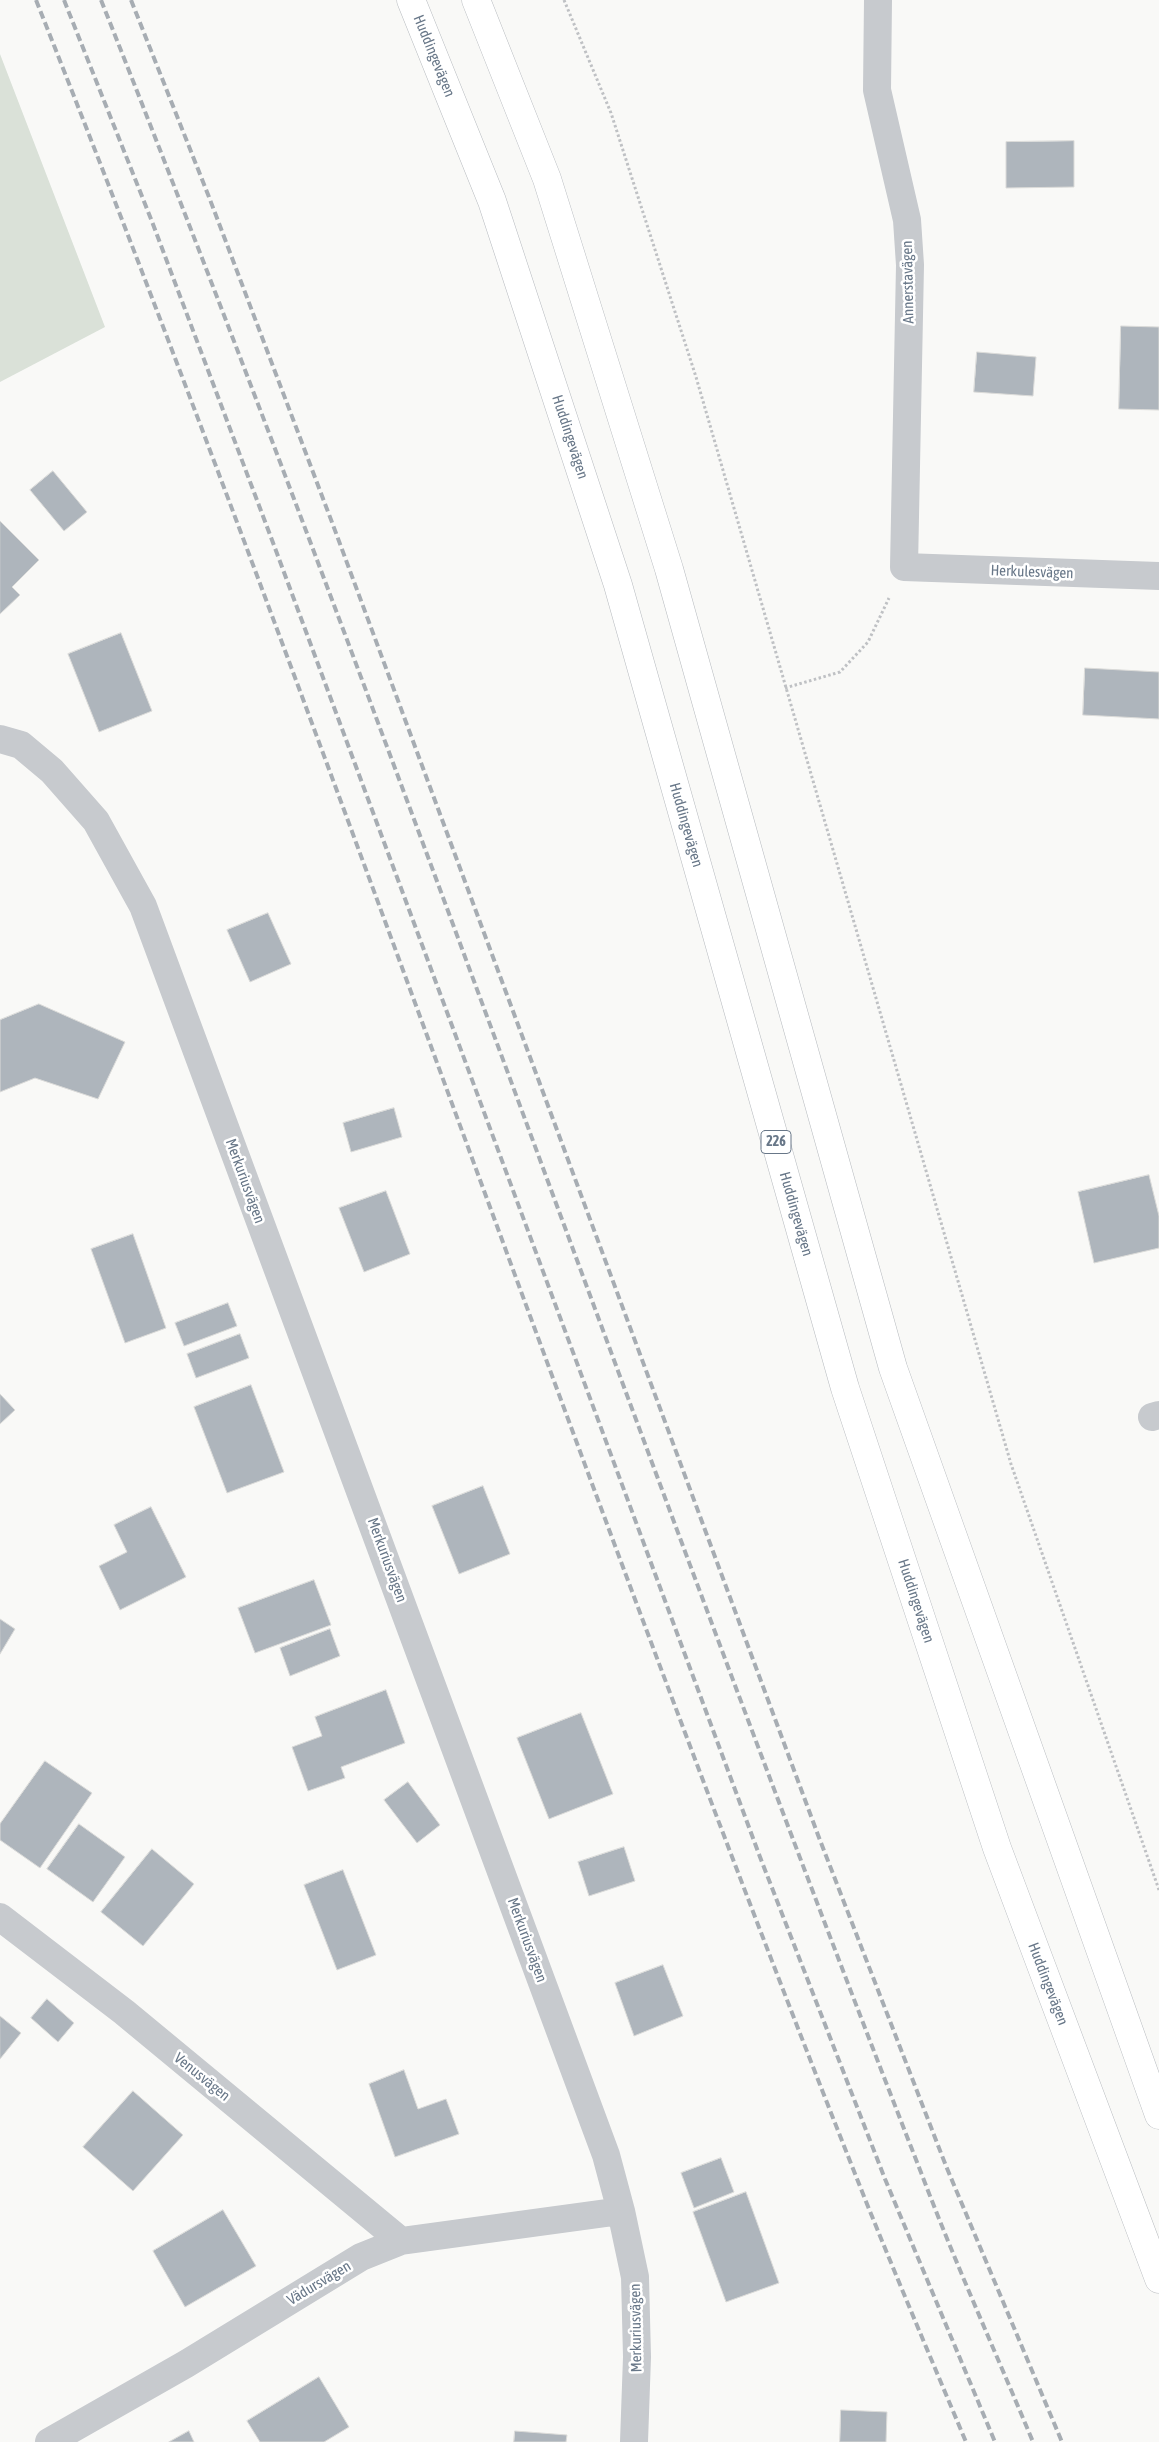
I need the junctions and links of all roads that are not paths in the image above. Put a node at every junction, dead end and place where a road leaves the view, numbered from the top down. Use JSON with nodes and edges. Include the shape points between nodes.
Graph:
{"nodes":[{"id":1,"x":412,"y":0,"type":"edge"},
{"id":2,"x":476,"y":0,"type":"edge"},
{"id":3,"x":878,"y":0,"type":"edge"},
{"id":4,"x":904,"y":568,"type":"joint"},
{"id":5,"x":1159,"y":576,"type":"edge"},
{"id":6,"x":0,"y":739,"type":"edge"},
{"id":7,"x":0,"y":1917,"type":"edge"},
{"id":8,"x":1159,"y":2115,"type":"edge"},
{"id":9,"x":621,"y":2211,"type":"junction"},
{"id":10,"x":401,"y":2241,"type":"junction"},
{"id":11,"x":1159,"y":2279,"type":"edge"},
{"id":12,"x":49,"y":2442,"type":"edge"},
{"id":13,"x":634,"y":2442,"type":"edge"}],
"edges":[{"from":1,"to":11,"type":"main road","name":"Huddingevägen","number":"226","via":[[492,201],[618,585],[851,1406],[997,1848]]},
{"from":2,"to":8,"type":"main road","via":[[547,179],[666,559],[893,1368]]},
{"from":3,"to":4,"type":"street","name":"Annerstavägen","via":[[877,90],[907,220],[910,265]]},
{"from":4,"to":5,"type":"street","name":"Herkulesvägen"},
{"from":6,"to":9,"type":"street","name":"Merkuriusvägen","via":[[21,745],[52,771],[96,821],[143,906],[501,1868],[606,2155]]},
{"from":7,"to":10,"type":"street","name":"Venusvägen","via":[[124,2012]]},
{"from":9,"to":10,"type":"street","name":"Vädursvägen"},
{"from":9,"to":13,"type":"street","name":"Merkuriusvägen","via":[[635,2277]]},
{"from":10,"to":12,"type":"street","name":"Vädursvägen","via":[[361,2257],[186,2364]]}]}
